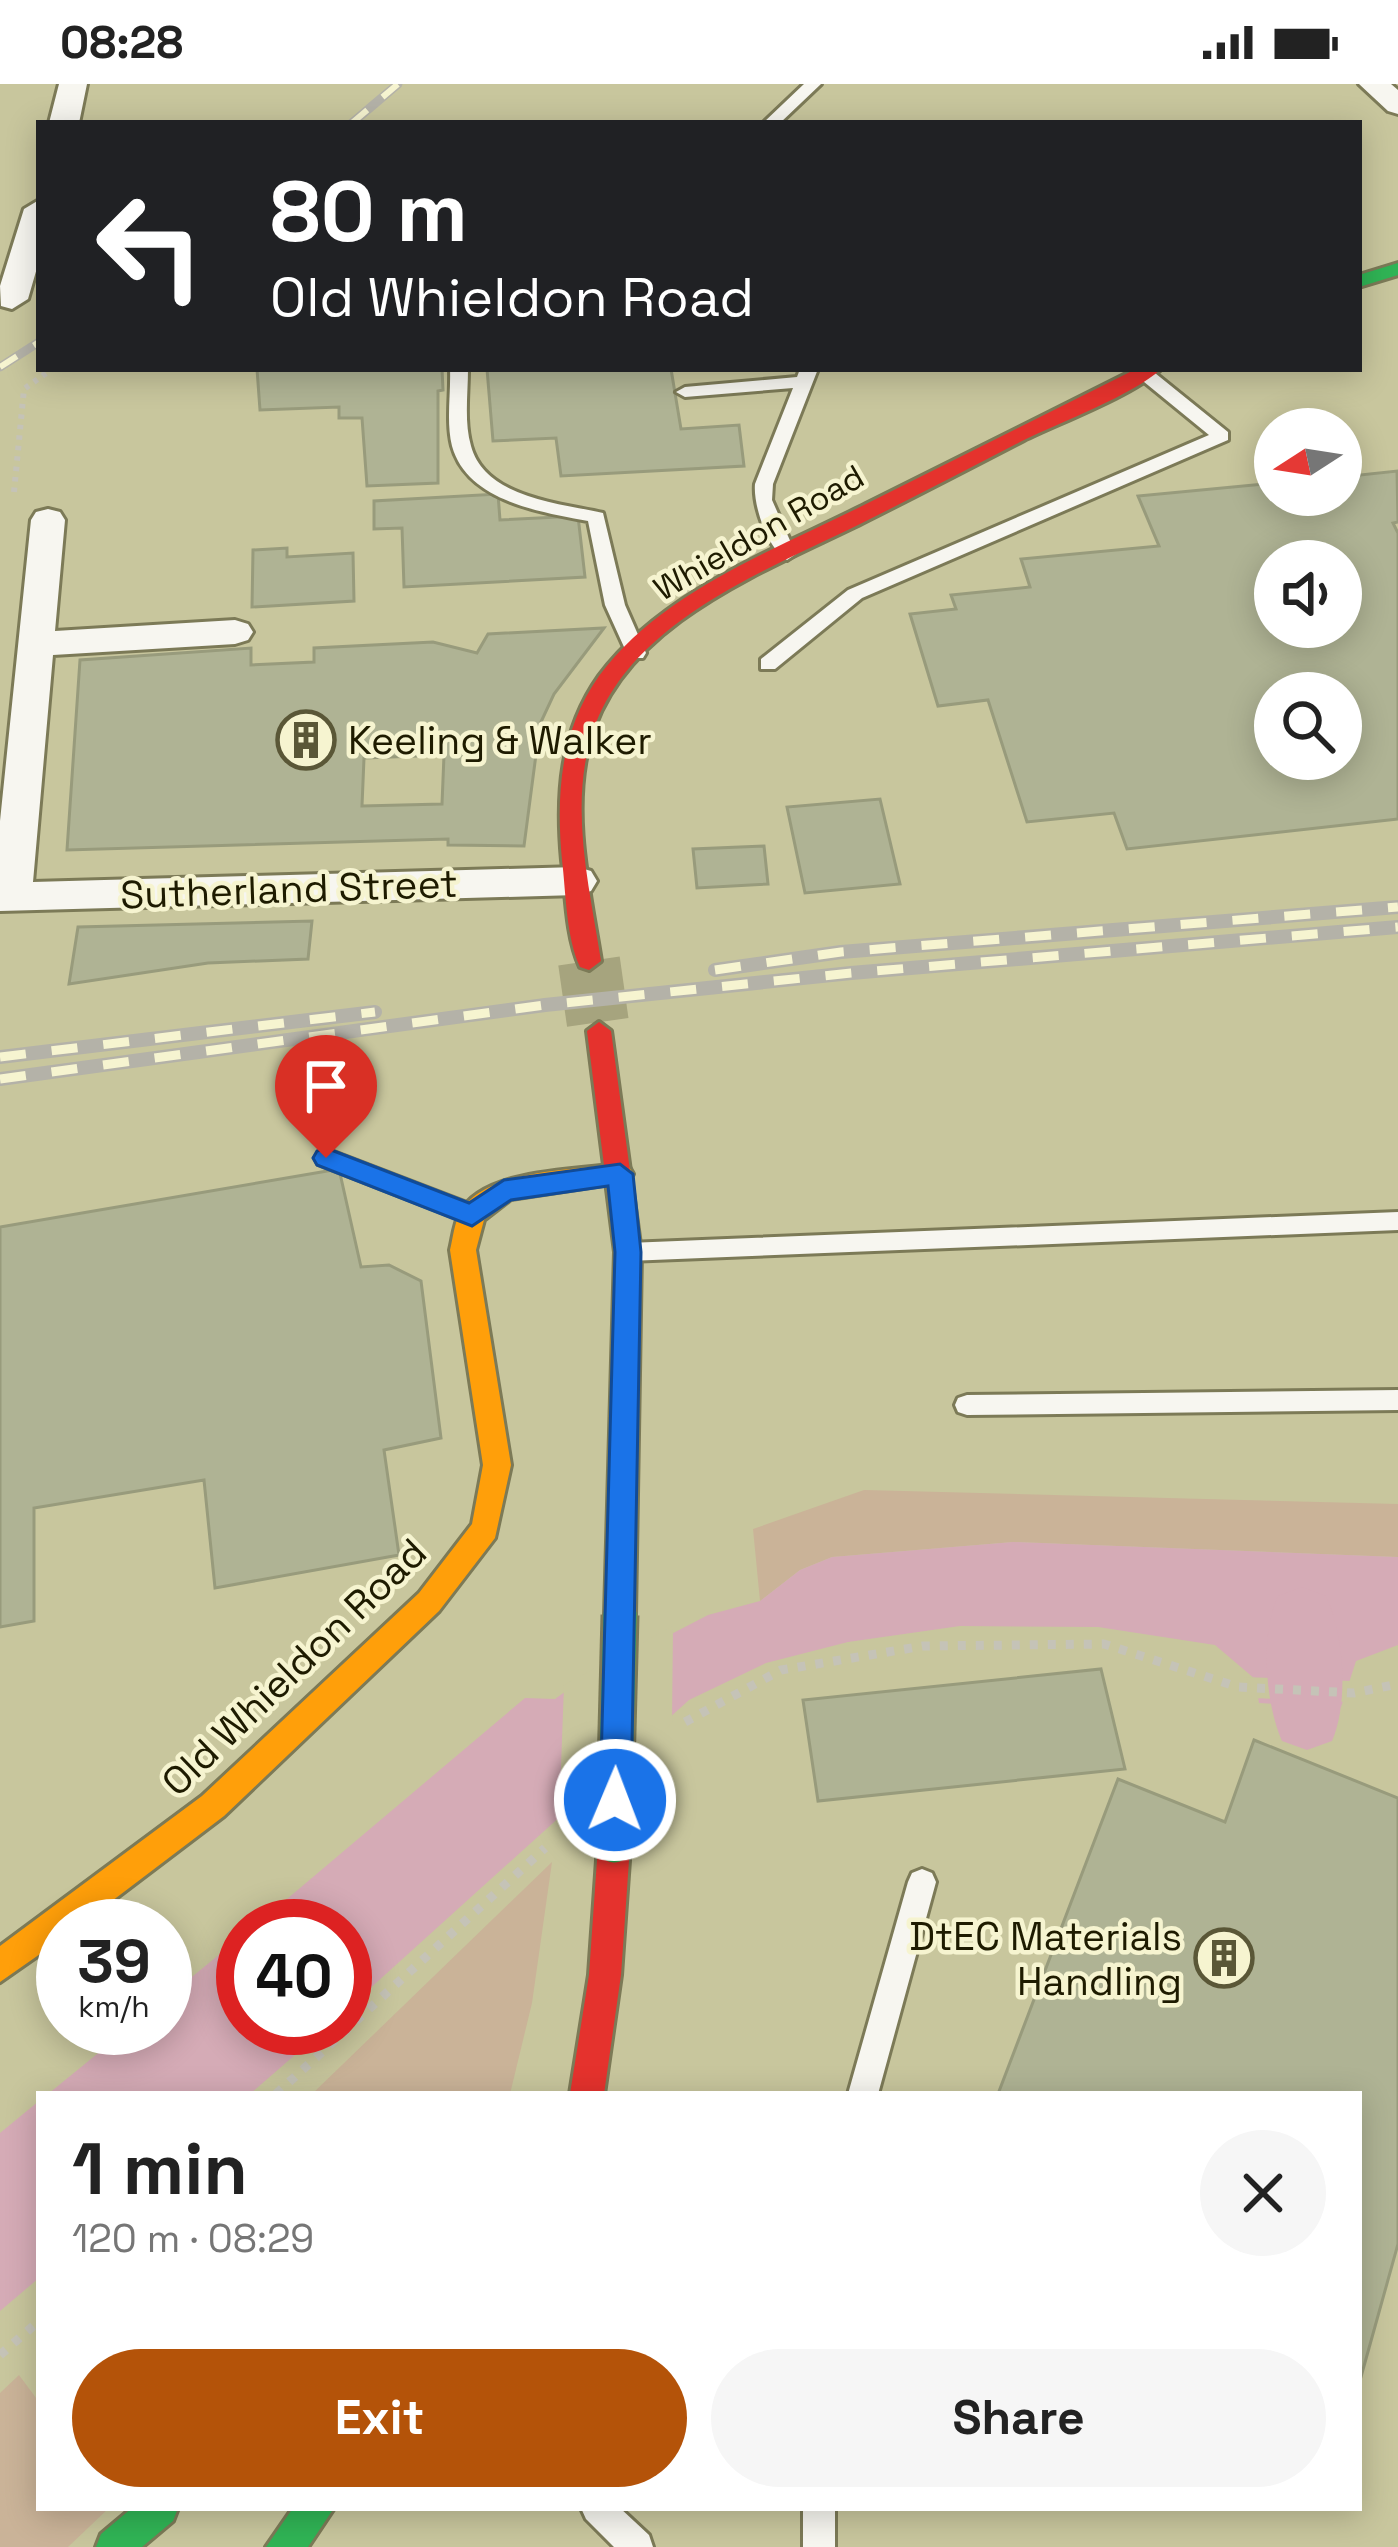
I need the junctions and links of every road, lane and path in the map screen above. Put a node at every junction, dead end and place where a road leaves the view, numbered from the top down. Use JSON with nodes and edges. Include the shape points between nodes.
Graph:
{"nodes":[{"id":1,"x":74,"y":84,"type":"edge"},
{"id":2,"x":813,"y":84,"type":"edge"},
{"id":3,"x":65,"y":120,"type":"edge"},
{"id":4,"x":774,"y":120,"type":"edge"},
{"id":5,"x":36,"y":219,"type":"edge"},
{"id":6,"x":1398,"y":269,"type":"edge"},
{"id":7,"x":1362,"y":280,"type":"edge"},
{"id":8,"x":12,"y":299,"type":"dead end"},
{"id":9,"x":48,"y":372,"type":"edge"},
{"id":10,"x":459,"y":372,"type":"edge"},
{"id":11,"x":1146,"y":372,"type":"edge"},
{"id":12,"x":1149,"y":372,"type":"edge"},
{"id":13,"x":806,"y":376,"type":"edge"},
{"id":14,"x":685,"y":392,"type":"dead end"},
{"id":15,"x":48,"y":520,"type":"joint"},
{"id":16,"x":787,"y":554,"type":"junction"},
{"id":17,"x":235,"y":632,"type":"dead end"},
{"id":18,"x":39,"y":644,"type":"junction"},
{"id":19,"x":636,"y":653,"type":"junction"},
{"id":20,"x":768,"y":664,"type":"dead end"},
{"id":21,"x":578,"y":881,"type":"junction"},
{"id":22,"x":6,"y":897,"type":"edge"},
{"id":23,"x":589,"y":961,"type":"tunnel mouth"},
{"id":24,"x":599,"y":1031,"type":"tunnel mouth"},
{"id":25,"x":326,"y":1158,"type":"dead end"},
{"id":26,"x":620,"y":1174,"type":"junction"},
{"id":27,"x":472,"y":1215,"type":"junction"},
{"id":28,"x":1398,"y":1221,"type":"edge"},
{"id":29,"x":628,"y":1252,"type":"junction"},
{"id":30,"x":1398,"y":1400,"type":"edge"},
{"id":31,"x":968,"y":1405,"type":"dead end"},
{"id":32,"x":1104,"y":1644,"type":"dead end"},
{"id":33,"x":1398,"y":1684,"type":"edge"},
{"id":34,"x":922,"y":1882,"type":"dead end"},
{"id":35,"x":0,"y":1966,"type":"edge"},
{"id":36,"x":587,"y":2091,"type":"edge"},
{"id":37,"x":864,"y":2091,"type":"edge"},
{"id":38,"x":36,"y":2324,"type":"edge"},
{"id":39,"x":0,"y":2354,"type":"edge"},
{"id":40,"x":156,"y":2511,"type":"edge"},
{"id":41,"x":314,"y":2511,"type":"edge"},
{"id":42,"x":600,"y":2511,"type":"edge"},
{"id":43,"x":819,"y":2511,"type":"edge"},
{"id":44,"x":114,"y":2547,"type":"edge"},
{"id":45,"x":284,"y":2547,"type":"edge"},
{"id":46,"x":637,"y":2547,"type":"edge"},
{"id":47,"x":819,"y":2547,"type":"edge"}],
"edges":[{"from":1,"to":3,"type":"street"},
{"from":2,"to":4,"type":"lane"},
{"from":5,"to":8,"type":"street"},
{"from":6,"to":7,"type":"main road"},
{"from":9,"to":15,"type":"path","via":[[24,389],[12,524]]},
{"from":10,"to":19,"type":"lane","via":[[461,448],[472,470],[544,506],[596,517],[615,604]]},
{"from":11,"to":16,"type":"main road","name":"Whieldon Road"},
{"from":12,"to":20,"type":"lane","via":[[1222,436],[855,594]]},
{"from":13,"to":14,"type":"lane"},
{"from":13,"to":16,"type":"lane","via":[[764,484]]},
{"from":15,"to":18,"type":"street"},
{"from":16,"to":19,"type":"main road","name":"Whieldon Road","via":[[705,597]]},
{"from":17,"to":18,"type":"street"},
{"from":18,"to":22,"type":"street"},
{"from":19,"to":21,"type":"main road","name":"Whieldon Road","via":[[587,716],[573,812]]},
{"from":21,"to":22,"type":"street","name":"Sutherland Street"},
{"from":21,"to":23,"type":"main road","name":"Whieldon Road"},
{"from":24,"to":26,"type":"main road"},
{"from":25,"to":27,"type":"lane"},
{"from":26,"to":27,"type":"main road","via":[[504,1190]]},
{"from":26,"to":29,"type":"main road"},
{"from":27,"to":35,"type":"main road","name":"Old Whieldon Road","via":[[463,1250],[497,1465],[485,1529],[429,1602],[213,1806]]},
{"from":28,"to":29,"type":"lane"},
{"from":29,"to":36,"type":"main road","bridge":true,"via":[[614,1846]]},
{"from":30,"to":31,"type":"lane"},
{"from":32,"to":33,"type":"path","via":[[1238,1687],[1354,1693]]},
{"from":34,"to":37,"type":"lane"},
{"from":38,"to":39,"type":"path"},
{"from":40,"to":44,"type":"main road"},
{"from":41,"to":45,"type":"main road"},
{"from":42,"to":46,"type":"lane"},
{"from":43,"to":47,"type":"lane"}]}
